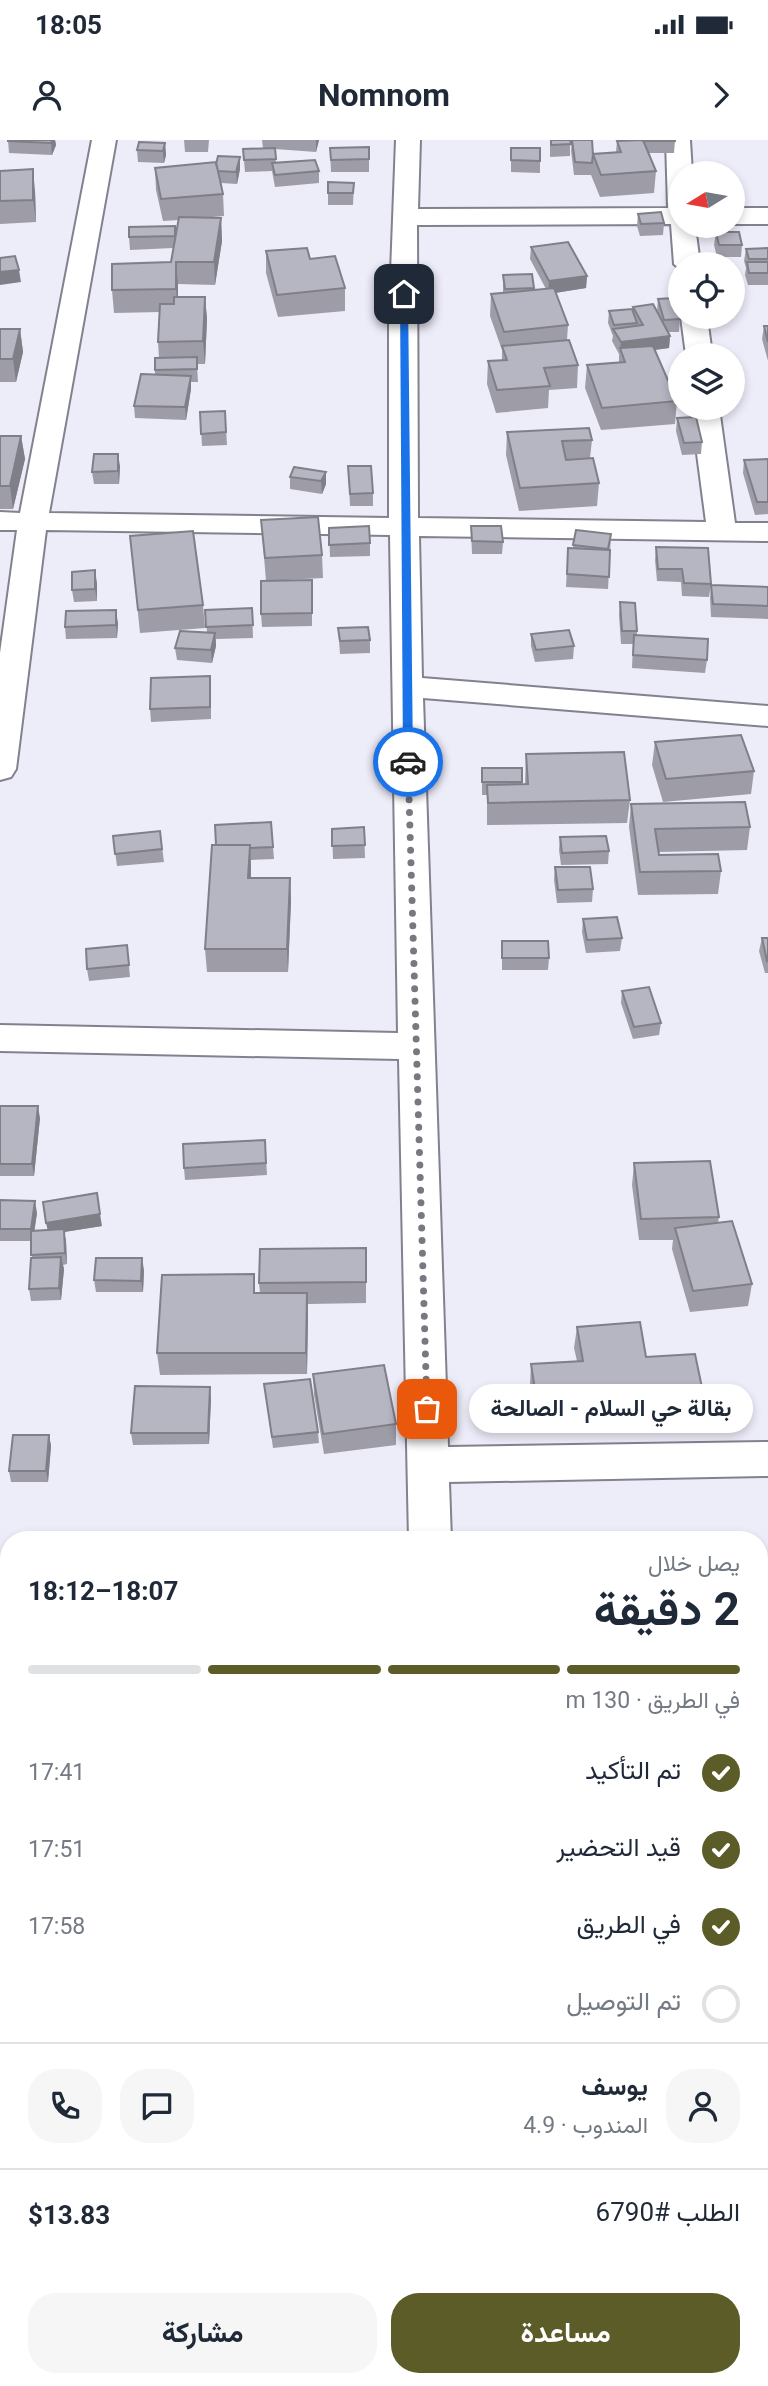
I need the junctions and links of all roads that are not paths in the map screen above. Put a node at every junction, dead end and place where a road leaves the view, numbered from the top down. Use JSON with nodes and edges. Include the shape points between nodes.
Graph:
{"nodes":[{"id":1,"x":104,"y":140,"type":"edge"},
{"id":2,"x":408,"y":140,"type":"edge"},
{"id":3,"x":678,"y":140,"type":"edge"},
{"id":4,"x":679,"y":161,"type":"edge"},
{"id":5,"x":746,"y":216,"type":"edge"},
{"id":6,"x":768,"y":216,"type":"edge"},
{"id":7,"x":404,"y":217,"type":"junction"},
{"id":8,"x":668,"y":217,"type":"edge"},
{"id":9,"x":707,"y":420,"type":"edge"},
{"id":10,"x":0,"y":521,"type":"edge"},
{"id":11,"x":33,"y":521,"type":"junction"},
{"id":12,"x":404,"y":528,"type":"junction"},
{"id":13,"x":722,"y":532,"type":"junction"},
{"id":14,"x":768,"y":532,"type":"edge"},
{"id":15,"x":406,"y":687,"type":"junction"},
{"id":16,"x":767,"y":720,"type":"edge"},
{"id":17,"x":0,"y":769,"type":"edge"},
{"id":18,"x":0,"y":1038,"type":"edge"},
{"id":19,"x":414,"y":1046,"type":"junction"},
{"id":20,"x":768,"y":1460,"type":"edge"},
{"id":21,"x":429,"y":1465,"type":"junction"},
{"id":22,"x":430,"y":1531,"type":"edge"}],
"edges":[{"from":1,"to":11,"type":"street"},
{"from":2,"to":7,"type":"street"},
{"from":3,"to":4,"type":"street"},
{"from":5,"to":6,"type":"street"},
{"from":7,"to":8,"type":"street"},
{"from":7,"to":12,"type":"street"},
{"from":9,"to":13,"type":"street"},
{"from":10,"to":11,"type":"street"},
{"from":11,"to":12,"type":"street"},
{"from":11,"to":17,"type":"street"},
{"from":12,"to":13,"type":"street"},
{"from":12,"to":15,"type":"street"},
{"from":13,"to":14,"type":"street"},
{"from":15,"to":16,"type":"street"},
{"from":15,"to":19,"type":"street"},
{"from":18,"to":19,"type":"street"},
{"from":19,"to":21,"type":"street"},
{"from":20,"to":21,"type":"street"},
{"from":21,"to":22,"type":"street"}]}
